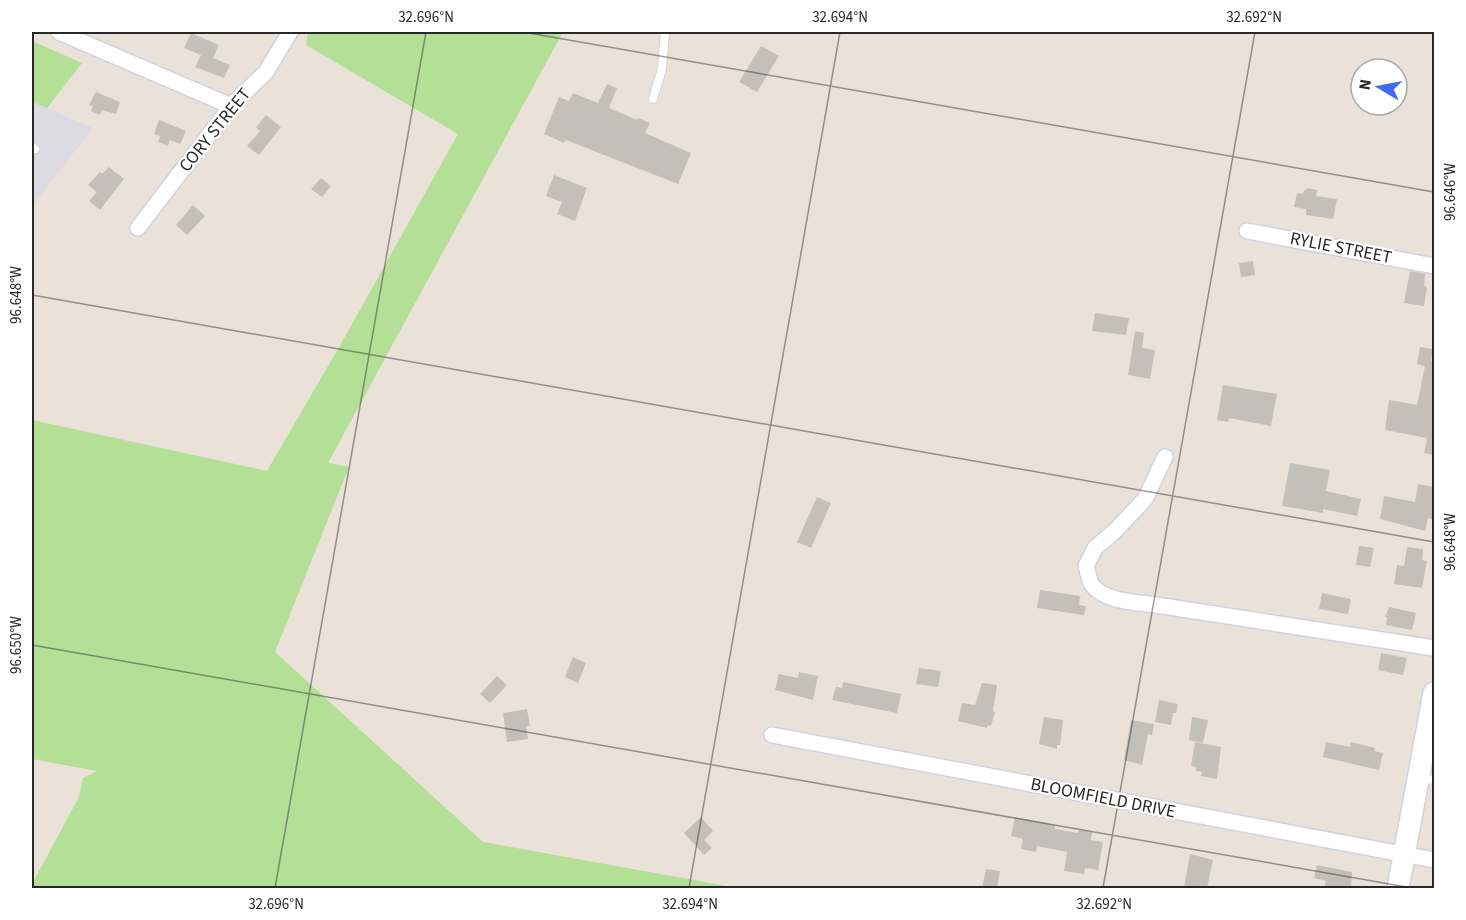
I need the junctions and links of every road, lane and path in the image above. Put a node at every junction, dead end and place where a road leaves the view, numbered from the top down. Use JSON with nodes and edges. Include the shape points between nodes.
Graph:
{"nodes":[{"id":1,"x":59,"y":32,"type":"edge"},
{"id":2,"x":290,"y":32,"type":"edge"},
{"id":3,"x":665,"y":32,"type":"edge"},
{"id":4,"x":652,"y":99,"type":"dead end"},
{"id":5,"x":231,"y":105,"type":"junction"},
{"id":6,"x":138,"y":228,"type":"dead end"},
{"id":7,"x":1247,"y":231,"type":"dead end"},
{"id":8,"x":1434,"y":266,"type":"edge"},
{"id":9,"x":1164,"y":457,"type":"dead end"},
{"id":10,"x":1434,"y":648,"type":"edge"},
{"id":11,"x":1434,"y":693,"type":"edge"},
{"id":12,"x":772,"y":735,"type":"dead end"},
{"id":13,"x":1430,"y":740,"type":"edge"},
{"id":14,"x":1427,"y":779,"type":"edge"},
{"id":15,"x":1404,"y":855,"type":"junction"},
{"id":16,"x":1434,"y":860,"type":"edge"},
{"id":17,"x":1398,"y":888,"type":"edge"}],
"edges":[{"from":1,"to":5,"type":"street"},
{"from":2,"to":5,"type":"street","name":"CORY STREET","via":[[266,72]]},
{"from":3,"to":4,"type":"lane","via":[[662,69]]},
{"from":5,"to":6,"type":"street","name":"CORY STREET"},
{"from":7,"to":8,"type":"street","name":"RYLIE STREET"},
{"from":9,"to":10,"type":"street","via":[[1145,499],[1095,548],[1086,567],[1099,592],[1156,605]]},
{"from":11,"to":13,"type":"street"},
{"from":12,"to":15,"type":"street","name":"BLOOMFIELD DRIVE"},
{"from":13,"to":14,"type":"street"},
{"from":14,"to":15,"type":"street"},
{"from":15,"to":16,"type":"street","name":"BLOOMFIELD DRIVE"},
{"from":15,"to":17,"type":"street"}]}
